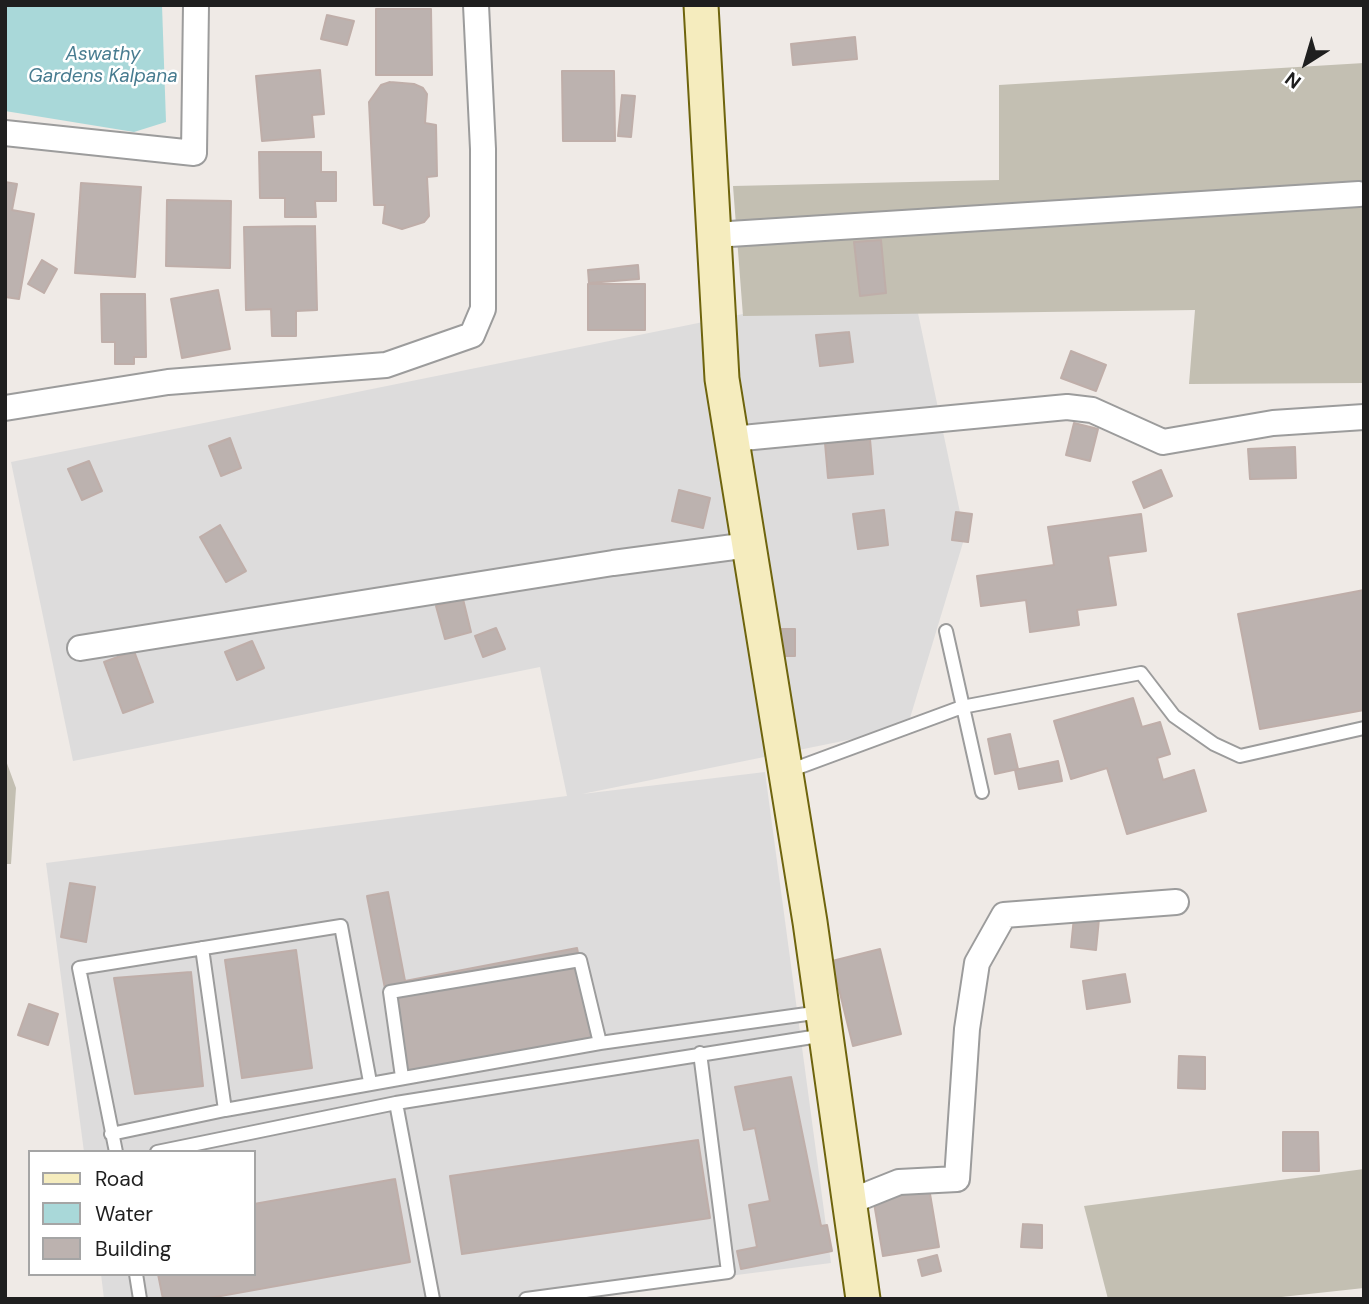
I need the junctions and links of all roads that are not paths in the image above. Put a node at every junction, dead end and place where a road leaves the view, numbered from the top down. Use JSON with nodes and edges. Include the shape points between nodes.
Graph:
{"nodes":[{"id":1,"x":196,"y":5,"type":"edge"},
{"id":2,"x":476,"y":5,"type":"edge"},
{"id":3,"x":701,"y":5,"type":"edge"},
{"id":4,"x":5,"y":133,"type":"edge"},
{"id":5,"x":1359,"y":194,"type":"dead end"},
{"id":6,"x":714,"y":235,"type":"junction"},
{"id":7,"x":5,"y":408,"type":"edge"},
{"id":8,"x":1364,"y":417,"type":"edge"},
{"id":9,"x":732,"y":439,"type":"junction"},
{"id":10,"x":749,"y":545,"type":"junction"},
{"id":11,"x":946,"y":631,"type":"dead end"},
{"id":12,"x":79,"y":648,"type":"dead end"},
{"id":13,"x":962,"y":707,"type":"junction"},
{"id":14,"x":1364,"y":728,"type":"edge"},
{"id":15,"x":786,"y":773,"type":"junction"},
{"id":16,"x":982,"y":792,"type":"dead end"},
{"id":17,"x":1176,"y":902,"type":"dead end"},
{"id":18,"x":202,"y":948,"type":"junction"},
{"id":19,"x":823,"y":1024,"type":"junction"},
{"id":20,"x":600,"y":1043,"type":"junction"},
{"id":21,"x":700,"y":1053,"type":"junction"},
{"id":22,"x":402,"y":1077,"type":"junction"},
{"id":23,"x":370,"y":1082,"type":"junction"},
{"id":24,"x":396,"y":1103,"type":"junction"},
{"id":25,"x":225,"y":1110,"type":"junction"},
{"id":26,"x":111,"y":1134,"type":"junction"},
{"id":27,"x":115,"y":1150,"type":"edge"},
{"id":28,"x":167,"y":1150,"type":"edge"},
{"id":29,"x":849,"y":1202,"type":"junction"},
{"id":30,"x":136,"y":1276,"type":"edge"},
{"id":31,"x":140,"y":1299,"type":"edge"},
{"id":32,"x":433,"y":1299,"type":"edge"},
{"id":33,"x":526,"y":1299,"type":"edge"},
{"id":34,"x":863,"y":1299,"type":"edge"}],
"edges":[{"from":1,"to":4,"type":"street","via":[[194,153]]},
{"from":2,"to":7,"type":"street","via":[[483,149],[483,309],[472,335],[386,365],[168,382]]},
{"from":3,"to":6,"type":"street"},
{"from":5,"to":6,"type":"street"},
{"from":6,"to":9,"type":"street","via":[[722,379]]},
{"from":8,"to":9,"type":"street","via":[[1273,423],[1163,442],[1092,410],[1067,407]]},
{"from":9,"to":10,"type":"street"},
{"from":10,"to":12,"type":"street"},
{"from":10,"to":15,"type":"street"},
{"from":11,"to":13,"type":"lane"},
{"from":13,"to":14,"type":"lane","via":[[1141,674],[1174,716],[1240,757]]},
{"from":13,"to":15,"type":"lane"},
{"from":13,"to":16,"type":"lane"},
{"from":15,"to":19,"type":"street"},
{"from":17,"to":29,"type":"street","via":[[1004,915],[976,963],[957,1179],[900,1182]]},
{"from":18,"to":23,"type":"lane","via":[[341,926]]},
{"from":18,"to":25,"type":"lane"},
{"from":18,"to":26,"type":"lane","via":[[79,968]]},
{"from":19,"to":20,"type":"lane"},
{"from":19,"to":21,"type":"lane"},
{"from":19,"to":29,"type":"street"},
{"from":20,"to":22,"type":"lane"},
{"from":20,"to":22,"type":"lane","via":[[580,960],[390,992]]},
{"from":21,"to":24,"type":"lane"},
{"from":21,"to":33,"type":"lane","via":[[728,1272]]},
{"from":22,"to":23,"type":"lane"},
{"from":23,"to":25,"type":"lane"},
{"from":24,"to":28,"type":"lane"},
{"from":24,"to":32,"type":"lane"},
{"from":25,"to":26,"type":"lane"},
{"from":26,"to":27,"type":"lane"},
{"from":29,"to":34,"type":"street"},
{"from":30,"to":31,"type":"lane"}]}
